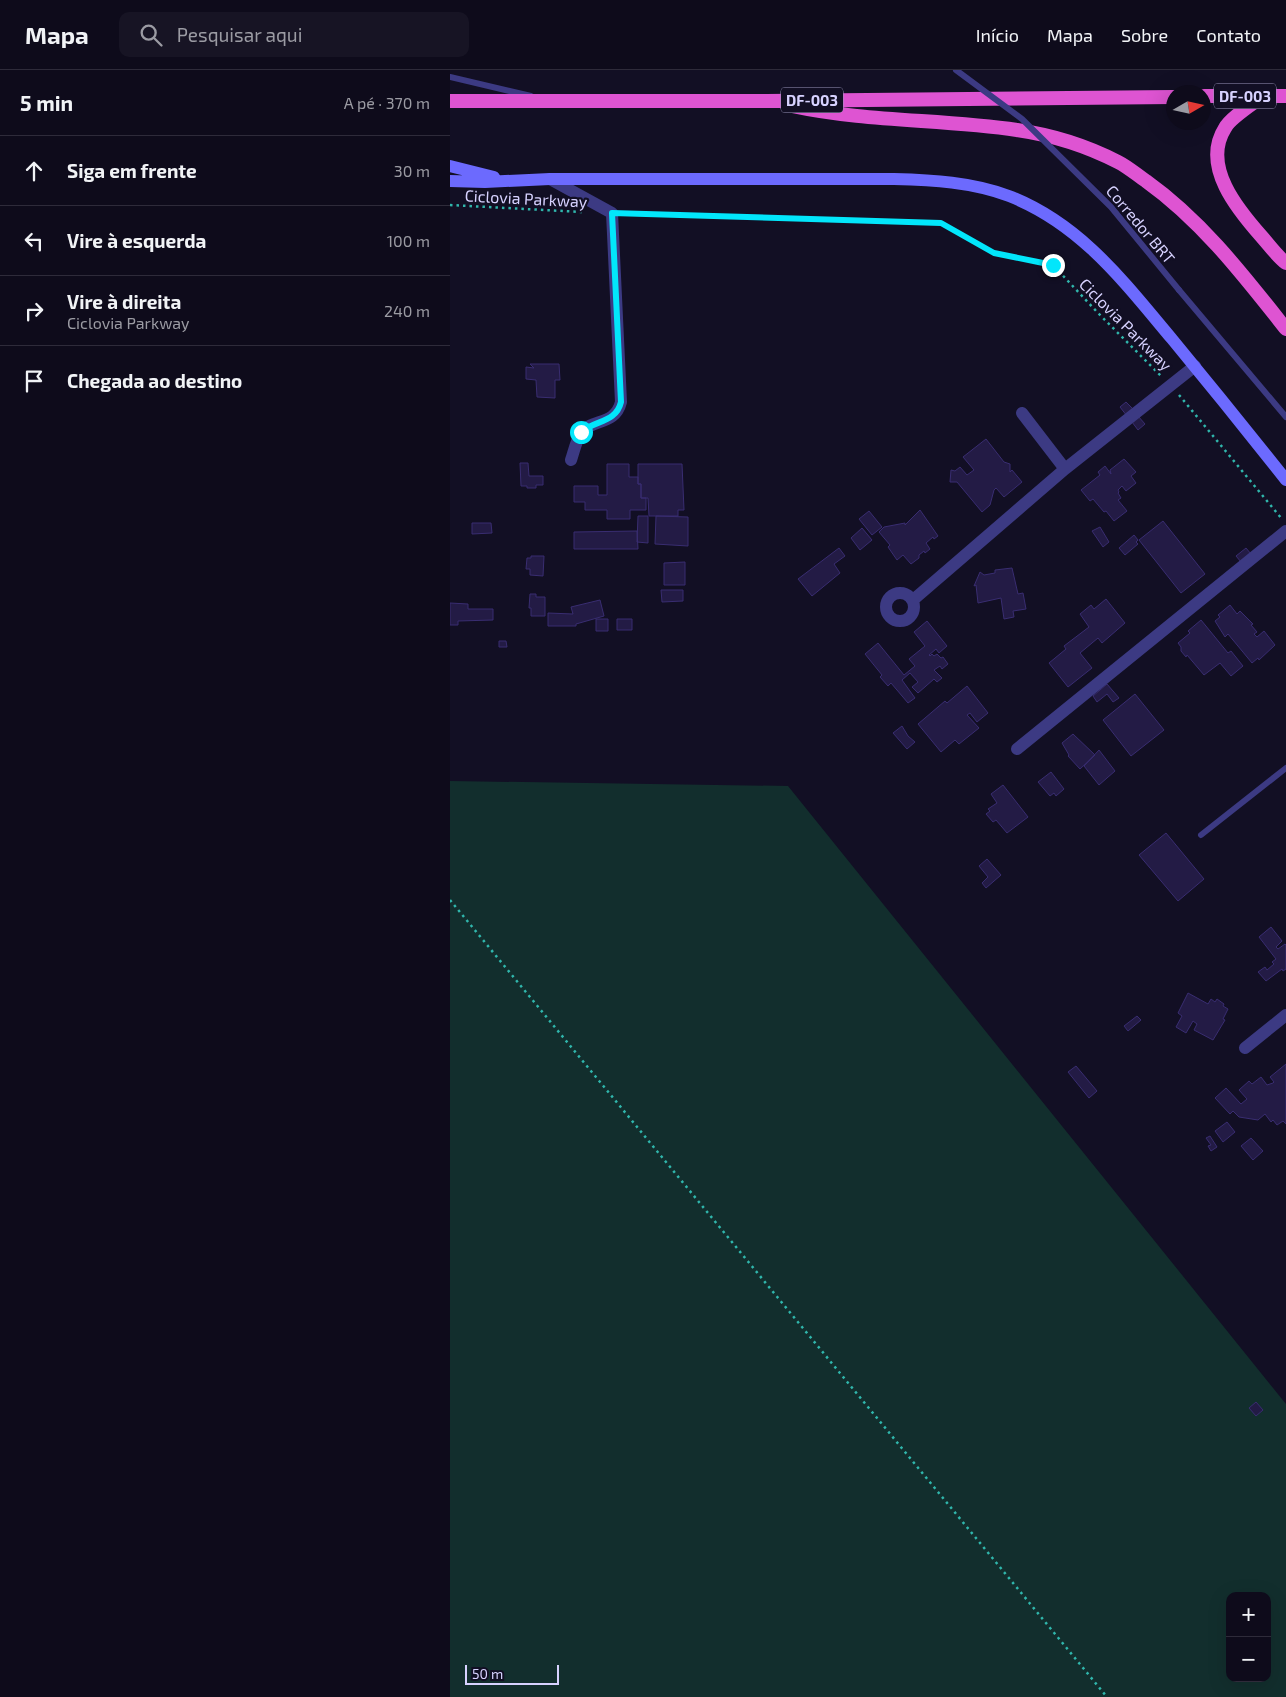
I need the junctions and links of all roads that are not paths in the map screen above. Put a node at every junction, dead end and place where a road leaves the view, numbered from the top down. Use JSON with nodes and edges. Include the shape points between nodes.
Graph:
{"nodes":[{"id":1,"x":956,"y":70,"type":"edge"},
{"id":2,"x":450,"y":76,"type":"edge"},
{"id":3,"x":1211,"y":96,"type":"edge"},
{"id":4,"x":1263,"y":96,"type":"junction"},
{"id":5,"x":1286,"y":96,"type":"edge"},
{"id":6,"x":1166,"y":97,"type":"edge"},
{"id":7,"x":552,"y":101,"type":"junction"},
{"id":8,"x":766,"y":101,"type":"junction"},
{"id":9,"x":450,"y":102,"type":"edge"},
{"id":10,"x":450,"y":166,"type":"edge"},
{"id":11,"x":550,"y":179,"type":"junction"},
{"id":12,"x":504,"y":180,"type":"junction"},
{"id":13,"x":450,"y":181,"type":"edge"},
{"id":14,"x":1286,"y":263,"type":"edge"},
{"id":15,"x":1286,"y":329,"type":"edge"},
{"id":16,"x":1195,"y":366,"type":"junction"},
{"id":17,"x":1022,"y":413,"type":"dead end"},
{"id":18,"x":1286,"y":417,"type":"edge"},
{"id":19,"x":571,"y":460,"type":"dead end"},
{"id":20,"x":1064,"y":469,"type":"junction"},
{"id":21,"x":1286,"y":480,"type":"edge"},
{"id":22,"x":1286,"y":531,"type":"edge"},
{"id":23,"x":913,"y":600,"type":"dead end"},
{"id":24,"x":1017,"y":749,"type":"dead end"},
{"id":25,"x":1286,"y":768,"type":"edge"},
{"id":26,"x":1201,"y":835,"type":"dead end"},
{"id":27,"x":1286,"y":1015,"type":"edge"},
{"id":28,"x":1245,"y":1048,"type":"dead end"}],
"edges":[{"from":1,"to":18,"type":"lane","name":"Corredor BRT","bridge":true,"via":[[1022,119],[1111,206]]},
{"from":2,"to":7,"type":"lane"},
{"from":3,"to":4,"type":"highway","number":"DF-003"},
{"from":4,"to":5,"type":"highway","number":"DF-003"},
{"from":4,"to":14,"type":"highway","via":[[1225,127],[1218,145],[1219,171],[1231,198]]},
{"from":6,"to":8,"type":"highway","number":"DF-003"},
{"from":7,"to":8,"type":"highway","number":"DF-003"},
{"from":7,"to":9,"type":"highway","number":"DF-003"},
{"from":8,"to":15,"type":"highway","via":[[846,115],[1019,130],[1076,144],[1120,162],[1166,195],[1204,231],[1237,266]]},
{"from":10,"to":12,"type":"main road"},
{"from":11,"to":12,"type":"main road"},
{"from":11,"to":16,"type":"main road","via":[[894,179],[937,181],[1009,196],[1044,212],[1076,234],[1114,270]]},
{"from":11,"to":19,"type":"street","via":[[612,213],[621,402],[619,411],[581,432]]},
{"from":12,"to":13,"type":"main road"},
{"from":16,"to":20,"type":"street"},
{"from":16,"to":21,"type":"main road"},
{"from":17,"to":20,"type":"street"},
{"from":20,"to":23,"type":"street"},
{"from":22,"to":24,"type":"street"},
{"from":25,"to":26,"type":"lane"},
{"from":27,"to":28,"type":"street"}]}
